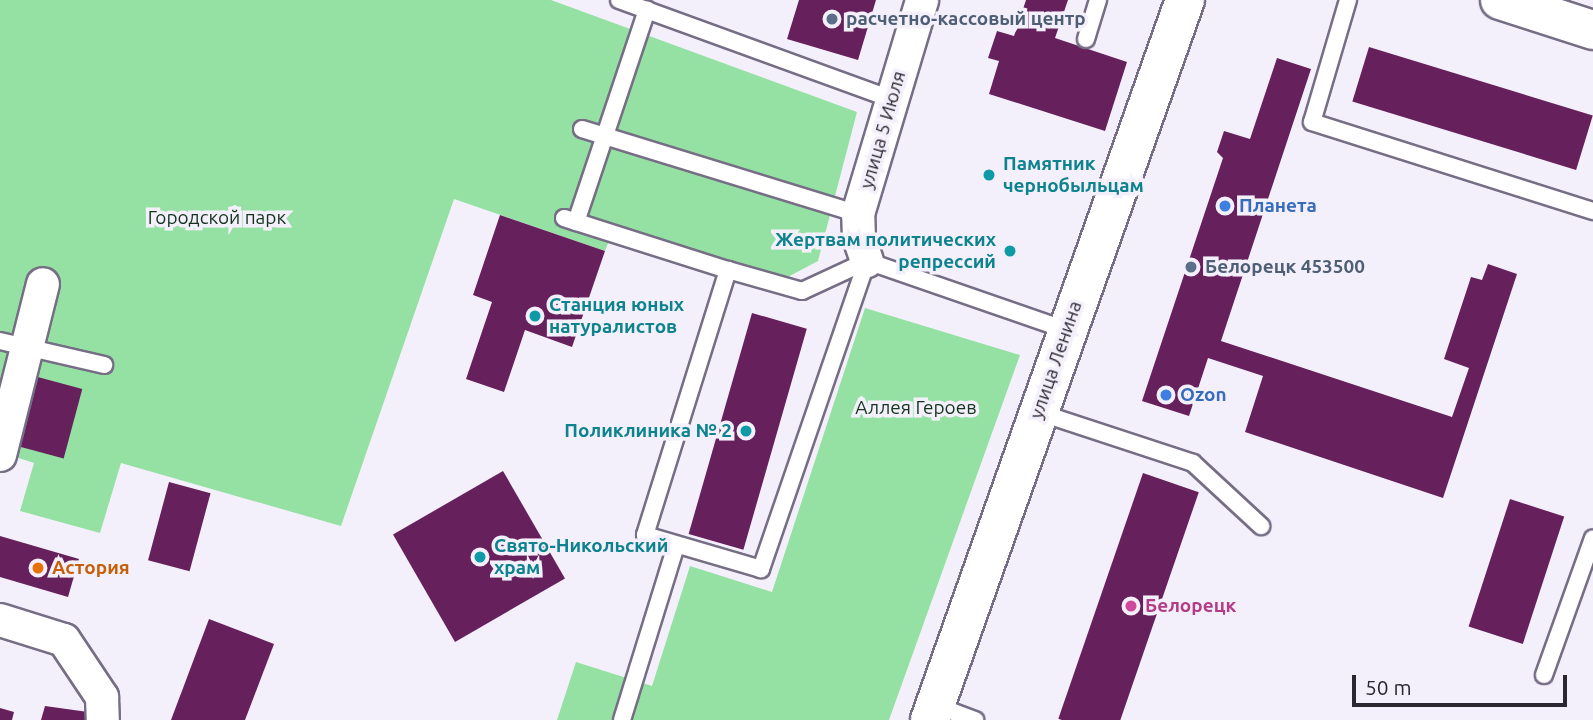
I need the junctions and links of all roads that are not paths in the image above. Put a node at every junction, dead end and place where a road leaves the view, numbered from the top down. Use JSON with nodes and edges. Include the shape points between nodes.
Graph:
{"nodes":[{"id":1,"x":619,"y":0,"type":"edge"},
{"id":2,"x":922,"y":0,"type":"edge"},
{"id":3,"x":1098,"y":0,"type":"edge"},
{"id":4,"x":1185,"y":0,"type":"edge"},
{"id":5,"x":1348,"y":0,"type":"edge"},
{"id":6,"x":1506,"y":1,"type":"edge"},
{"id":7,"x":647,"y":10,"type":"junction"},
{"id":8,"x":1593,"y":30,"type":"edge"},
{"id":9,"x":1086,"y":39,"type":"dead end"},
{"id":10,"x":891,"y":99,"type":"junction"},
{"id":11,"x":582,"y":129,"type":"dead end"},
{"id":12,"x":604,"y":135,"type":"junction"},
{"id":13,"x":1593,"y":211,"type":"edge"},
{"id":14,"x":858,"y":214,"type":"junction"},
{"id":15,"x":867,"y":261,"type":"junction"},
{"id":16,"x":728,"y":270,"type":"junction"},
{"id":17,"x":43,"y":284,"type":"dead end"},
{"id":18,"x":1066,"y":330,"type":"junction"},
{"id":19,"x":14,"y":344,"type":"edge"},
{"id":20,"x":104,"y":365,"type":"dead end"},
{"id":21,"x":1038,"y":412,"type":"junction"},
{"id":22,"x":0,"y":455,"type":"edge"},
{"id":23,"x":1261,"y":526,"type":"dead end"},
{"id":24,"x":1593,"y":538,"type":"edge"},
{"id":25,"x":676,"y":546,"type":"junction"},
{"id":26,"x":0,"y":620,"type":"edge"},
{"id":27,"x":1544,"y":676,"type":"dead end"},
{"id":28,"x":932,"y":713,"type":"edge"},
{"id":29,"x":103,"y":720,"type":"edge"},
{"id":30,"x":622,"y":720,"type":"edge"},
{"id":31,"x":975,"y":720,"type":"edge"}],
"edges":[{"from":1,"to":7,"type":"lane"},
{"from":2,"to":10,"type":"street","name":"улица 5 Июля"},
{"from":3,"to":9,"type":"lane"},
{"from":4,"to":18,"type":"street","name":"улица Ленина"},
{"from":5,"to":13,"type":"lane","via":[[1312,122]]},
{"from":6,"to":8,"type":"street"},
{"from":7,"to":10,"type":"lane"},
{"from":7,"to":12,"type":"lane"},
{"from":10,"to":14,"type":"street","name":"улица 5 Июля"},
{"from":11,"to":12,"type":"lane"},
{"from":12,"to":14,"type":"lane"},
{"from":12,"to":16,"type":"lane","via":[[570,220]]},
{"from":14,"to":15,"type":"street","name":"улица 5 Июля"},
{"from":15,"to":16,"type":"lane","via":[[802,291]]},
{"from":15,"to":18,"type":"lane"},
{"from":15,"to":25,"type":"lane","via":[[761,569]]},
{"from":16,"to":25,"type":"lane","via":[[645,535]]},
{"from":17,"to":19,"type":"street"},
{"from":18,"to":21,"type":"street","name":"улица Ленина"},
{"from":19,"to":20,"type":"lane"},
{"from":19,"to":22,"type":"street"},
{"from":21,"to":23,"type":"lane","via":[[1193,463]]},
{"from":21,"to":28,"type":"street","name":"улица Ленина"},
{"from":24,"to":27,"type":"lane"},
{"from":25,"to":30,"type":"lane"},
{"from":26,"to":29,"type":"street","via":[[64,640],[102,697]]},
{"from":28,"to":31,"type":"lane"}]}
